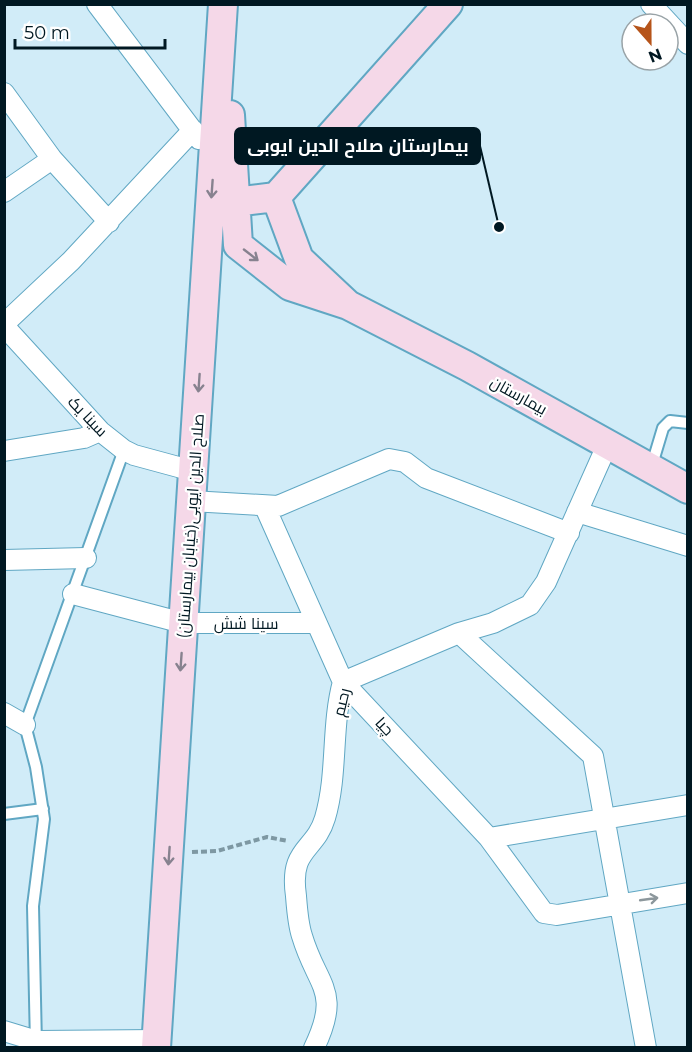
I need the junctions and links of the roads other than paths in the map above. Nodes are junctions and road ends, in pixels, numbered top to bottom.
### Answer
1 (97, 4) edge
2 (224, 4) edge
3 (448, 4) edge
4 (656, 7) edge
5 (685, 35) edge
6 (218, 90) junction
7 (4, 93) edge
8 (193, 130) junction
9 (214, 158) junction
10 (52, 159) junction
11 (4, 192) edge
12 (276, 197) junction
13 (235, 202) junction
14 (109, 222) junction
15 (348, 305) junction
16 (4, 325) edge
17 (687, 423) edge
18 (100, 431) junction
19 (608, 443) junction
20 (124, 450) junction
21 (4, 451) edge
22 (651, 468) junction
23 (193, 471) junction
24 (687, 489) edge
25 (191, 501) junction
26 (265, 507) junction
27 (578, 512) junction
28 (569, 533) junction
29 (687, 546) edge
30 (86, 558) junction
31 (4, 560) edge
32 (73, 594) junction
33 (183, 623) junction
34 (315, 623) junction
35 (459, 633) junction
36 (343, 682) junction
37 (4, 713) edge
38 (25, 725) junction
39 (687, 805) edge
40 (43, 809) junction
41 (4, 814) edge
42 (605, 818) junction
43 (489, 838) junction
44 (687, 893) edge
45 (621, 903) junction
46 (4, 1031) edge
47 (36, 1044) edge
48 (157, 1044) edge
49 (314, 1047) edge
50 (646, 1047) edge

1 - 8 street
2 - 6 street, صلاح الدین ایوبی(خیابان بیمارستان)
3 - 12 street
4 - 5 street
6 - 9 street, صلاح الدین ایوبی(خیابان بیمارستان)
6 - 13 street
7 - 10 street
8 - 9 street
8 - 14 street
9 -> 23 street, صلاح الدین ایوبی(خیابان بیمارستان)
10 - 11 street
10 - 14 street
12 - 13 street
12 - 15 street
13 -> 15 street
14 - 16 street
15 - 19 street, بیمارستان
16 - 18 street, سینا یک
17 - 22 lane
18 - 20 street, سینا یک
18 - 21 street
19 - 22 street, بیمارستان
19 - 27 street, رحیم
20 - 23 street, سینا یک
20 - 30 lane
22 - 24 street, بیمارستان
23 - 25 street, صلاح الدین ایوبی(خیابان بیمارستان)
25 - 26 street
25 - 33 street, صلاح الدین ایوبی(خیابان بیمارستان)
26 - 28 street
26 - 34 street, چیا
27 - 28 street, رحیم
27 - 29 street
28 - 35 street, رحیم
30 - 31 street
30 - 32 lane
32 - 33 street, سینا شش
32 - 38 lane
33 - 34 street, سینا شش
33 -> 48 street, صلاح الدین ایوبی(خیابان بیمارستان)
34 - 36 street, چیا
35 - 36 street, رحیم
35 - 42 street
36 - 43 street, چیا
36 - 49 street, رحیم
37 - 38 street
38 - 40 lane
39 - 42 street
40 - 41 lane
40 - 47 lane
42 - 43 street
42 - 45 street
43 - 45 street, چیا
45 -> 44 street
45 - 50 street
46 - 47 street
47 - 48 street

